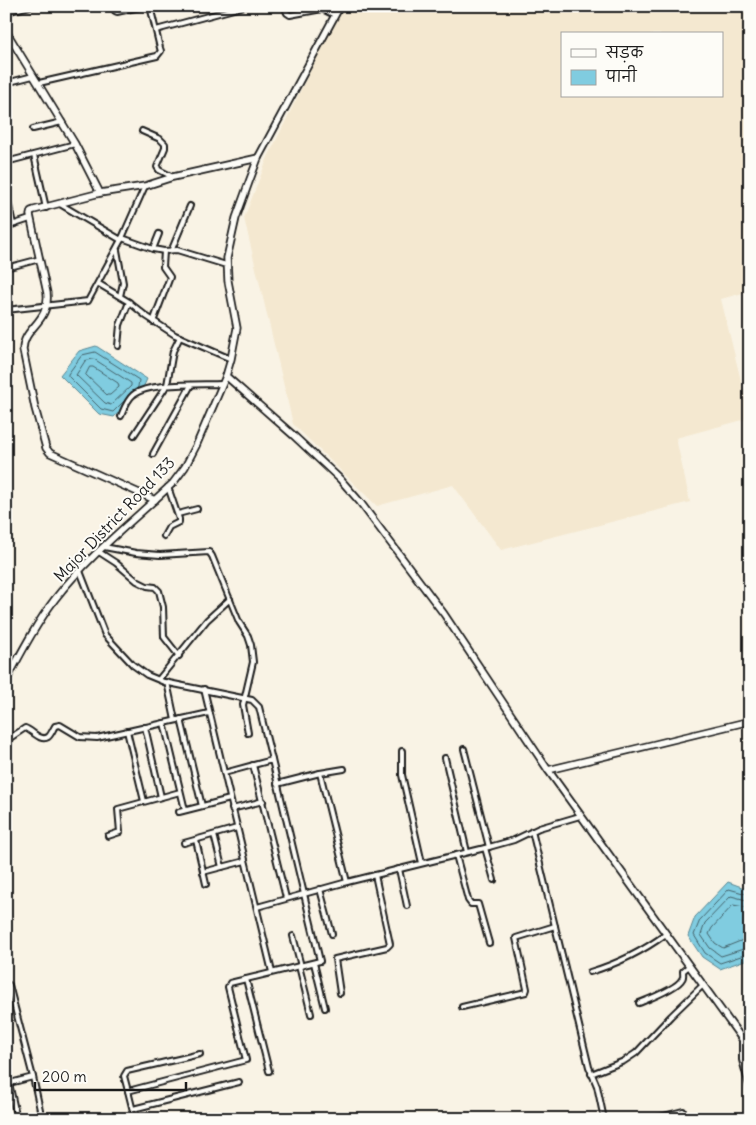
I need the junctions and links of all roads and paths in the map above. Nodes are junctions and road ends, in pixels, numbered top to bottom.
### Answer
1 (30, 6) edge
2 (113, 6) edge
3 (144, 6) edge
4 (150, 6) edge
5 (246, 6) edge
6 (284, 6) edge
7 (340, 6) edge
8 (6, 12) edge
9 (335, 15) junction
10 (156, 30) junction
11 (6, 31) edge
12 (34, 76) junction
13 (6, 82) edge
14 (39, 83) junction
15 (62, 122) junction
16 (33, 129) dead end
17 (142, 131) dead end
18 (75, 144) junction
19 (34, 155) junction
20 (258, 158) junction
21 (6, 162) edge
22 (173, 177) junction
23 (145, 186) junction
24 (6, 192) edge
25 (100, 193) junction
26 (60, 204) junction
27 (190, 206) dead end
28 (46, 208) junction
29 (30, 220) junction
30 (13, 224) junction
31 (6, 226) edge
32 (159, 234) dead end
33 (122, 239) junction
34 (116, 249) junction
35 (153, 249) junction
36 (172, 249) junction
37 (164, 251) junction
38 (40, 259) junction
39 (226, 265) junction
40 (6, 268) edge
41 (99, 284) junction
42 (120, 296) junction
43 (129, 302) junction
44 (47, 304) junction
45 (6, 310) edge
46 (153, 322) junction
47 (180, 337) junction
48 (118, 346) dead end
49 (231, 359) junction
50 (226, 376) junction
51 (222, 384) junction
52 (191, 385) junction
53 (167, 386) junction
54 (121, 416) dead end
55 (134, 435) dead end
56 (153, 454) dead end
57 (168, 488) junction
58 (155, 500) junction
59 (197, 509) dead end
60 (178, 514) junction
61 (164, 536) dead end
62 (104, 547) junction
63 (98, 552) junction
64 (80, 571) junction
65 (230, 599) junction
66 (179, 656) junction
67 (159, 680) junction
68 (6, 681) edge
69 (167, 682) junction
70 (204, 689) junction
71 (244, 698) junction
72 (209, 713) junction
73 (181, 719) junction
74 (175, 720) junction
75 (750, 721) edge
76 (164, 723) junction
77 (145, 728) junction
78 (127, 732) junction
79 (248, 732) dead end
80 (6, 742) edge
81 (464, 749) dead end
82 (402, 751) dead end
83 (445, 758) dead end
84 (272, 760) junction
85 (254, 765) junction
86 (344, 769) dead end
87 (548, 770) junction
88 (224, 773) junction
89 (320, 773) junction
90 (277, 784) junction
91 (180, 792) junction
92 (161, 797) junction
93 (230, 799) junction
94 (144, 801) junction
95 (263, 801) junction
96 (202, 806) junction
97 (232, 808) junction
98 (185, 810) junction
99 (179, 812) dead end
100 (580, 816) junction
101 (237, 828) junction
102 (532, 831) junction
103 (214, 835) junction
104 (108, 836) dead end
105 (196, 840) junction
106 (184, 843) dead end
107 (487, 847) junction
108 (467, 852) junction
109 (456, 855) junction
110 (245, 861) junction
111 (422, 863) junction
112 (222, 867) junction
113 (399, 869) junction
114 (203, 872) junction
115 (375, 875) junction
116 (494, 880) dead end
117 (346, 882) junction
118 (206, 884) dead end
119 (320, 889) junction
120 (304, 893) junction
121 (286, 898) junction
122 (407, 906) dead end
123 (257, 907) junction
124 (555, 926) junction
125 (332, 934) dead end
126 (666, 934) junction
127 (293, 936) dead end
128 (489, 943) dead end
129 (314, 963) junction
130 (300, 966) junction
131 (689, 966) junction
132 (272, 972) junction
133 (590, 972) dead end
134 (246, 979) junction
135 (10, 984) dead end
136 (703, 985) junction
137 (340, 993) dead end
138 (639, 1003) dead end
139 (462, 1007) dead end
140 (325, 1008) dead end
141 (311, 1014) dead end
142 (742, 1038) junction
143 (750, 1047) edge
144 (200, 1054) dead end
145 (269, 1071) dead end
146 (591, 1074) junction
147 (33, 1077) junction
148 (239, 1082) dead end
149 (8, 1084) edge
150 (750, 1089) edge
151 (128, 1091) junction
152 (133, 1109) junction
153 (683, 1111) dead end
154 (17, 1119) edge
155 (42, 1119) edge
156 (135, 1119) edge
157 (604, 1119) edge
158 (652, 1119) edge

1 - 8 street
2 - 3 street
4 - 10 street
5 - 10 street
6 - 9 street
7 - 9 street, Major District Road 133
9 - 20 street, Major District Road 133
10 - 14 street
11 - 12 street
12 - 13 street
12 - 14 street
14 - 15 street
15 - 16 street
15 - 18 street
17 - 22 street
18 - 19 street
18 - 25 street
19 - 21 street
19 - 28 street
20 - 22 street
20 - 39 street, Major District Road 133
22 - 23 street
23 - 25 street
23 - 33 street
24 - 30 street
25 - 26 street
26 - 28 street
26 - 33 street
27 - 36 street
28 - 29 street
29 - 30 street
29 - 38 street
30 - 31 street
32 - 35 street
33 - 34 street
33 - 35 street
34 - 41 street
34 - 42 street
35 - 37 street
36 - 37 street
36 - 39 street
37 - 46 street
38 - 40 street
38 - 44 street
39 - 49 street, Major District Road 133
41 - 42 street
41 - 44 street
42 - 43 street
43 - 46 street
43 - 48 street
44 - 45 street
44 - 58 street
46 - 47 street
47 - 49 street
47 - 53 street
49 - 50 street, Major District Road 133
50 - 51 street, Major District Road 133
50 - 87 street
51 - 52 street
51 - 57 street, Major District Road 133
52 - 53 street
52 - 56 street
53 - 54 street
53 - 55 street
57 - 58 street, Major District Road 133
57 - 60 street
58 - 62 street, Major District Road 133
59 - 60 street
60 - 61 street
62 - 63 street, Major District Road 133
62 - 65 street
63 - 64 street, Major District Road 133
63 - 66 street
64 - 67 street
64 - 68 street, Major District Road 133
65 - 66 street
65 - 71 street
66 - 67 street
67 - 69 street
69 - 70 street
69 - 74 street
70 - 71 street
70 - 72 street
71 - 79 street
71 - 84 street
72 - 73 street
72 - 88 street
73 - 74 street
73 - 96 street
74 - 76 street
75 - 87 street
76 - 77 street
76 - 91 street
77 - 78 street
77 - 92 street
78 - 80 street
78 - 94 street
81 - 107 street
82 - 111 street
83 - 108 street
84 - 85 street
84 - 90 street
85 - 88 street
85 - 95 street
86 - 89 street
87 - 100 street
88 - 93 street
89 - 90 street
89 - 117 street
90 - 120 street
91 - 92 street
91 - 98 street
92 - 94 street
93 - 96 street
93 - 97 street
94 - 104 street
95 - 97 street
95 - 121 street
96 - 98 street
97 - 101 street
98 - 99 street
100 - 102 street
100 - 126 street
101 - 103 street
101 - 110 street
102 - 107 street
102 - 124 street
103 - 105 street
103 - 112 street
105 - 106 street
105 - 114 street
107 - 108 street
107 - 116 street
108 - 109 street
109 - 111 street
109 - 128 street
110 - 112 street
110 - 123 street
111 - 113 street
112 - 114 street
113 - 115 street
113 - 122 street
114 - 118 street
115 - 117 street
115 - 137 street
117 - 119 street
119 - 120 street
119 - 125 street
120 - 121 street
120 - 129 street
121 - 123 street
123 - 132 street
124 - 139 street
124 - 146 street
126 - 131 street
126 - 133 street
127 - 130 street
129 - 130 street
129 - 140 street
130 - 132 street
130 - 141 street
131 - 136 street
131 - 138 street
132 - 134 street
134 - 145 street
134 - 151 street
135 - 147 street
136 - 142 street
136 - 146 street
142 - 143 street
142 - 150 street
144 - 151 street
146 - 157 street
147 - 149 street
147 - 155 street
148 - 152 street
149 - 154 street
151 - 152 street
152 - 156 street
153 - 158 street

